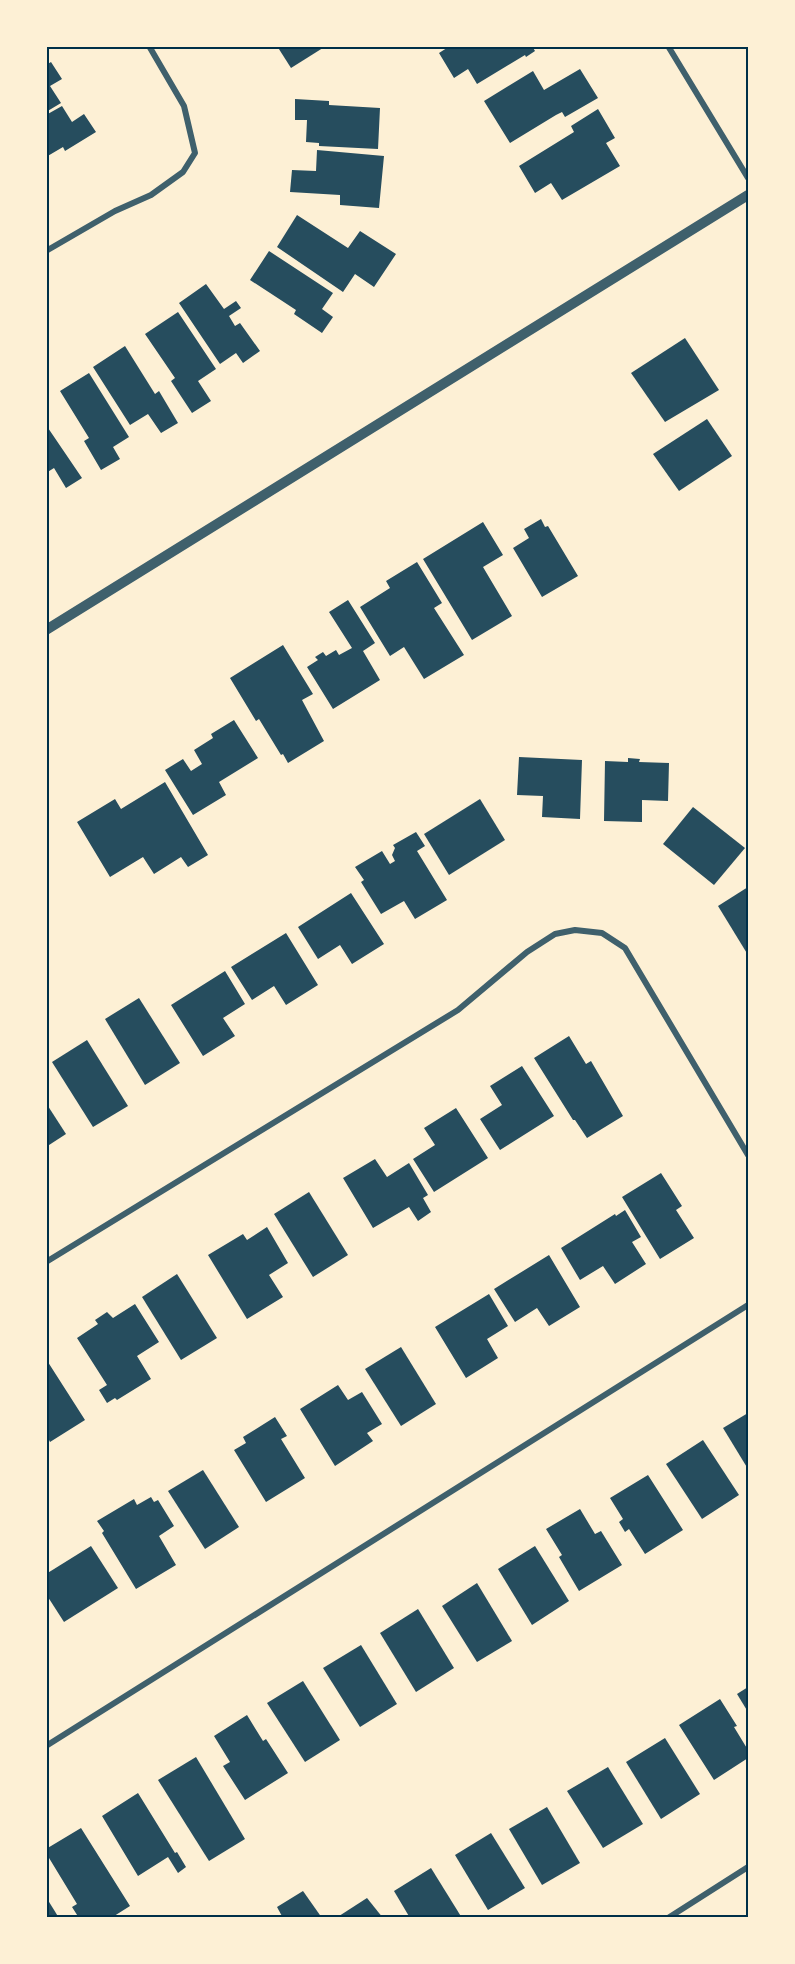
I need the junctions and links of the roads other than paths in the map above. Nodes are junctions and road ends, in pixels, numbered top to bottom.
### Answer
1 (149, 46) edge
2 (668, 46) edge
3 (748, 177) edge
4 (748, 195) edge
5 (46, 251) edge
6 (46, 630) edge
7 (748, 1155) edge
8 (46, 1262) edge
9 (748, 1305) edge
10 (46, 1746) edge
11 (748, 1867) edge
12 (668, 1917) edge

1 - 5 street
2 - 3 street
4 - 6 street
7 - 8 street
9 - 10 street
11 - 12 street

